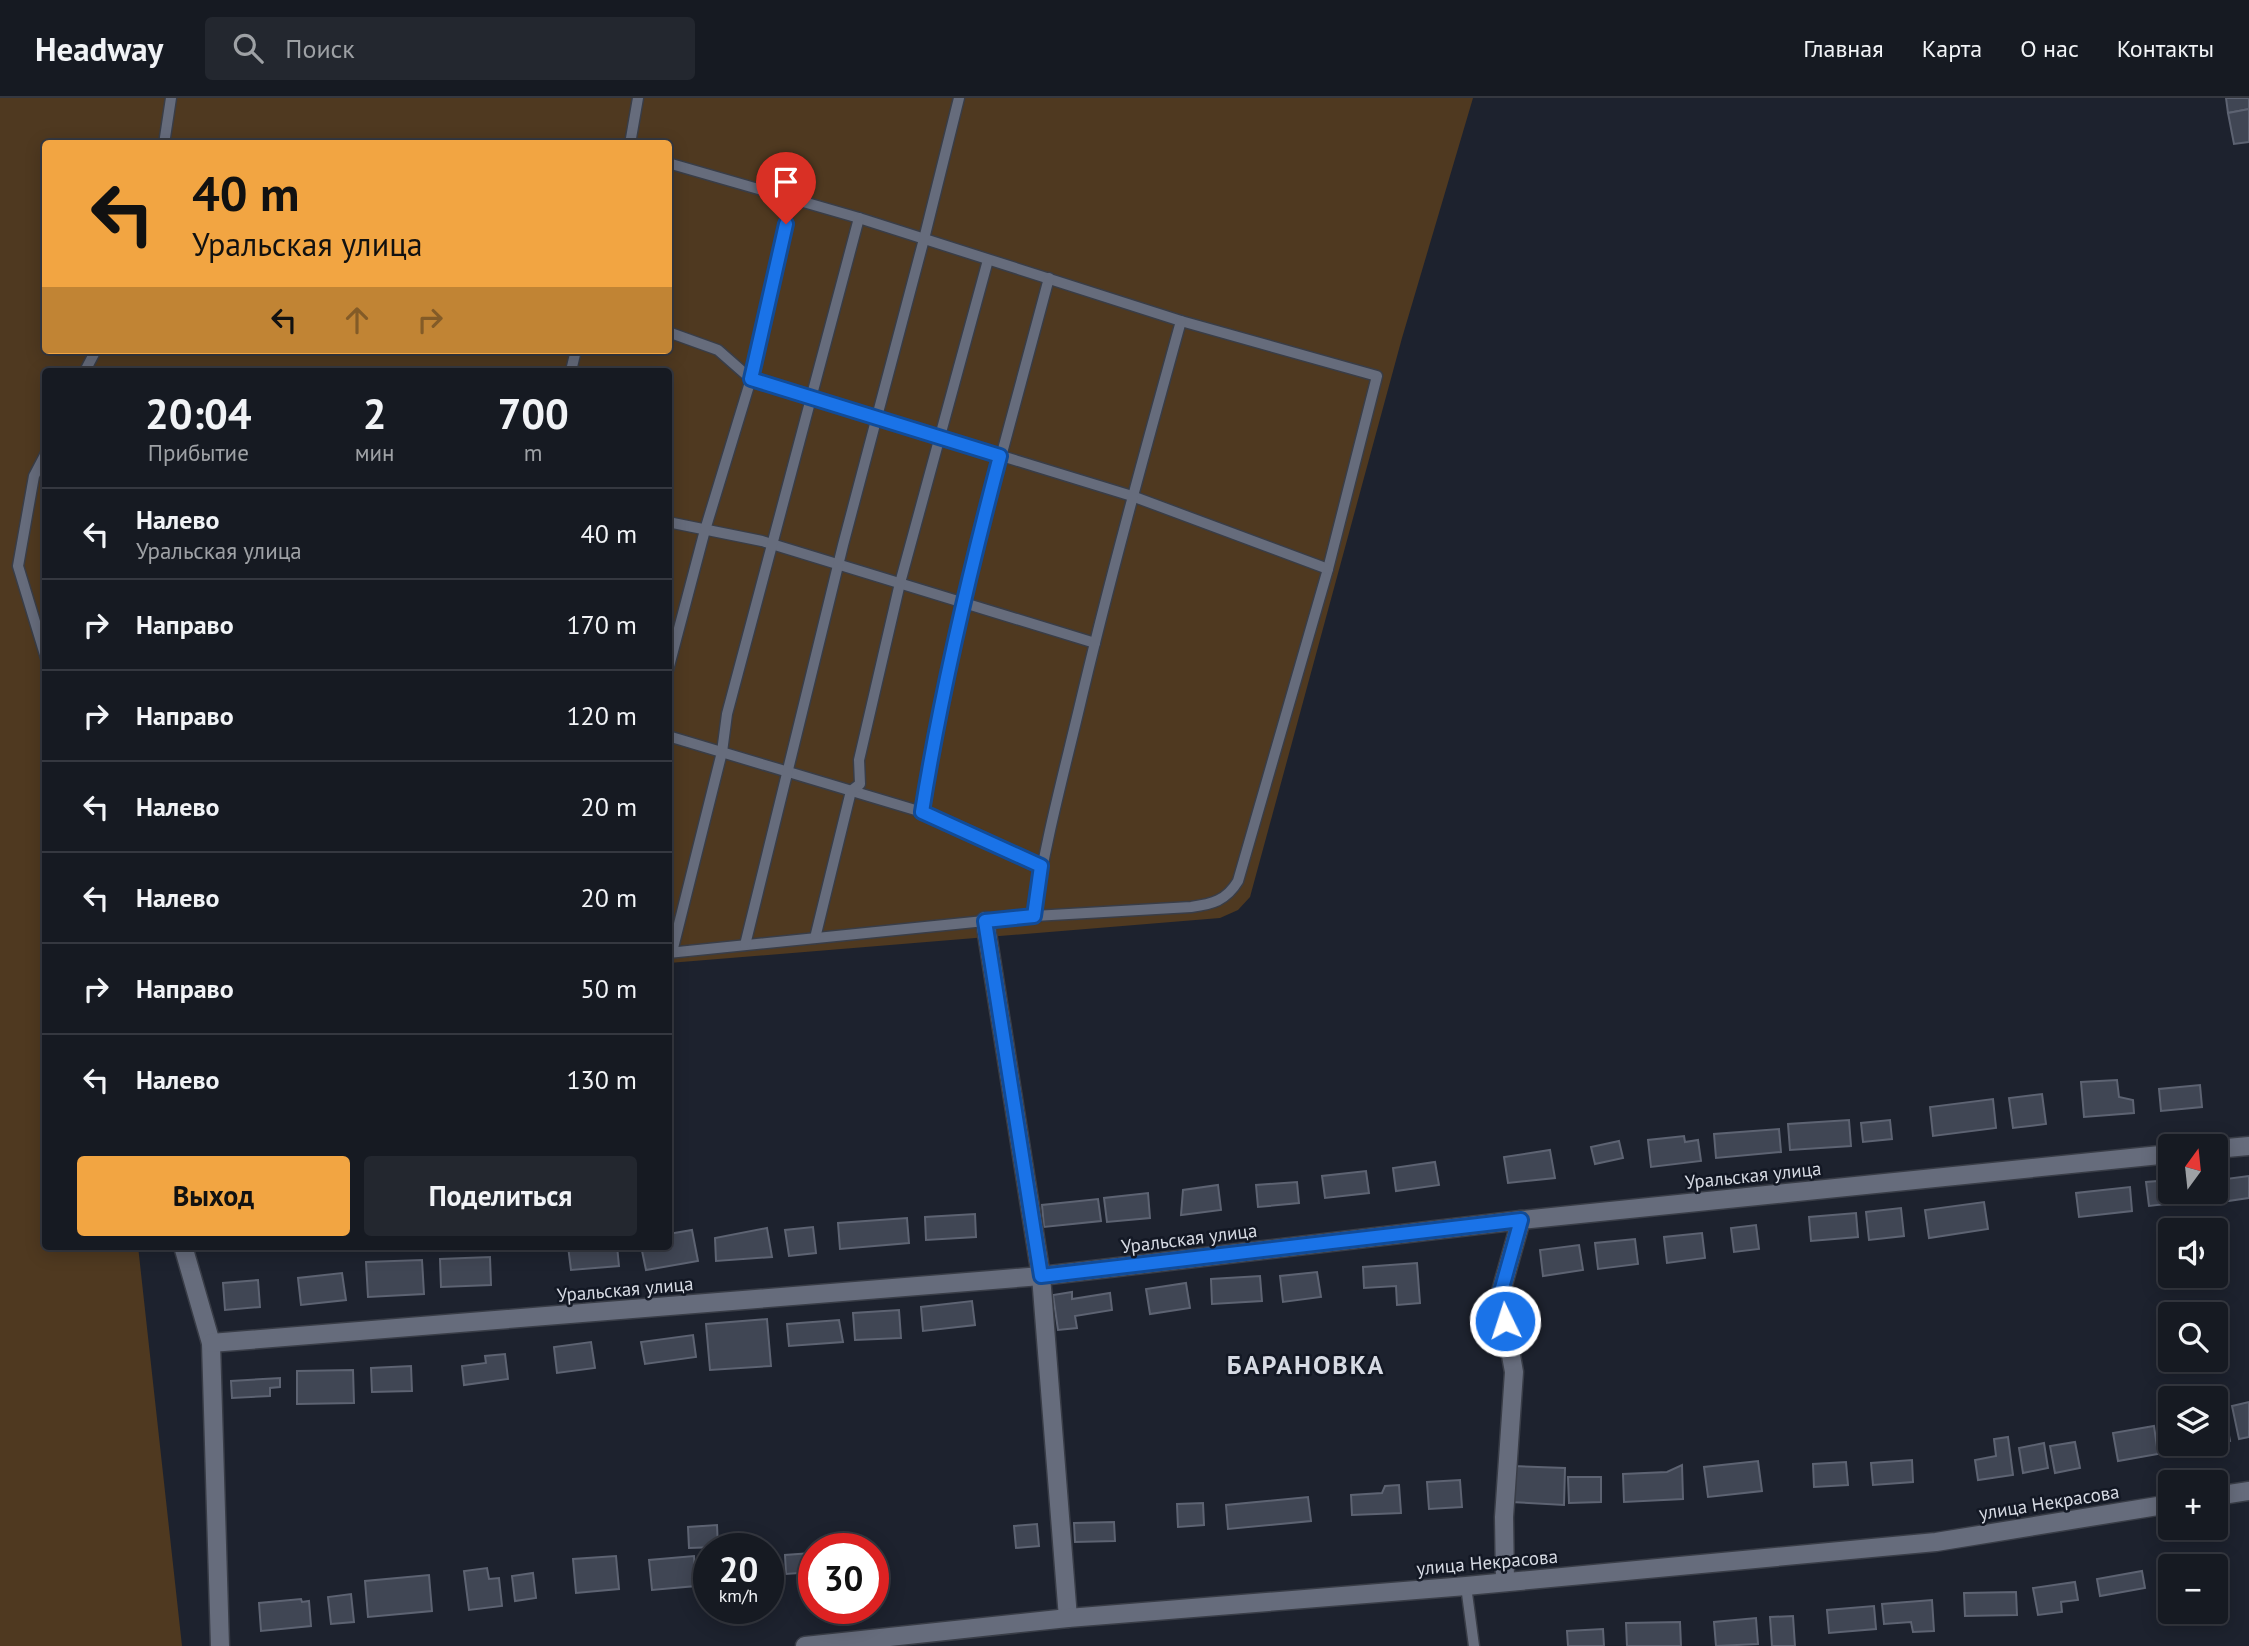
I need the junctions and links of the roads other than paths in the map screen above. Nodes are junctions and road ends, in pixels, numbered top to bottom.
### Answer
1 (171, 98) edge
2 (638, 98) edge
3 (959, 98) edge
4 (165, 140) edge
5 (631, 140) edge
6 (672, 164) edge
7 (791, 198) junction
8 (859, 218) junction
9 (924, 239) junction
10 (988, 260) junction
11 (1049, 278) junction
12 (1181, 321) junction
13 (672, 333) edge
14 (751, 379) junction
15 (810, 397) junction
16 (876, 418) junction
17 (942, 438) junction
18 (1000, 456) junction
19 (42, 461) edge
20 (1132, 496) junction
21 (672, 523) edge
22 (705, 530) junction
23 (772, 544) junction
24 (838, 564) junction
25 (1328, 569) junction
26 (900, 583) junction
27 (962, 601) junction
28 (1095, 643) junction
29 (42, 645) edge
30 (672, 655) edge
31 (672, 737) edge
32 (722, 752) junction
33 (789, 772) junction
34 (851, 791) junction
35 (922, 812) junction
36 (1041, 866) junction
37 (1034, 916) junction
38 (985, 921) junction
39 (815, 938) junction
40 (672, 945) edge
41 (745, 945) junction
42 (672, 953) edge
43 (2249, 1146) edge
44 (2228, 1148) edge
45 (2158, 1155) edge
46 (1521, 1220) junction
47 (184, 1250) edge
48 (1041, 1276) junction
49 (211, 1343) junction
50 (2249, 1491) edge
51 (2228, 1494) edge
52 (2158, 1506) edge
53 (1504, 1582) junction
54 (1466, 1586) junction
55 (1068, 1618) junction
56 (220, 1646) edge
57 (805, 1646) edge
58 (1474, 1646) edge

1 - 4 lane
2 - 5 lane
3 - 9 lane
6 - 7 lane
7 - 8 lane
7 - 14 lane
8 - 9 lane
8 - 15 lane
9 - 10 lane
9 - 16 lane
10 - 11 lane
10 - 17 lane
11 - 12 lane
11 - 18 lane
12 - 20 lane
12 - 25 lane
13 - 14 lane
14 - 15 lane
14 - 22 lane
15 - 16 lane
15 - 23 lane
16 - 17 lane
16 - 24 lane
17 - 18 lane
17 - 26 lane
18 - 20 lane
18 - 27 lane
19 - 29 lane
20 - 25 lane
20 - 28 lane
21 - 22 lane
22 - 23 lane
22 - 30 lane
23 - 24 lane
23 - 32 lane
24 - 26 lane
24 - 33 lane
25 - 37 lane
26 - 27 lane
26 - 34 lane
27 - 28 lane
27 - 35 lane
28 - 36 lane
31 - 32 lane
32 - 33 lane
32 - 40 lane
33 - 34 lane
33 - 41 lane
34 - 35 lane
34 - 39 lane
35 - 36 lane
36 - 37 lane
37 - 38 lane
38 - 39 lane
38 - 48 street
39 - 41 lane
41 - 42 lane
43 - 44 street
45 - 46 street, Уральская улица
46 - 48 street, Уральская улица
46 - 53 street
47 - 49 street
48 - 49 street, Уральская улица
48 - 55 street
49 - 56 street
50 - 51 street
52 - 53 street, улица Некрасова
53 - 54 street, улица Некрасова
54 - 55 street, улица Некрасова
54 - 58 lane
55 - 57 street, улица Некрасова

